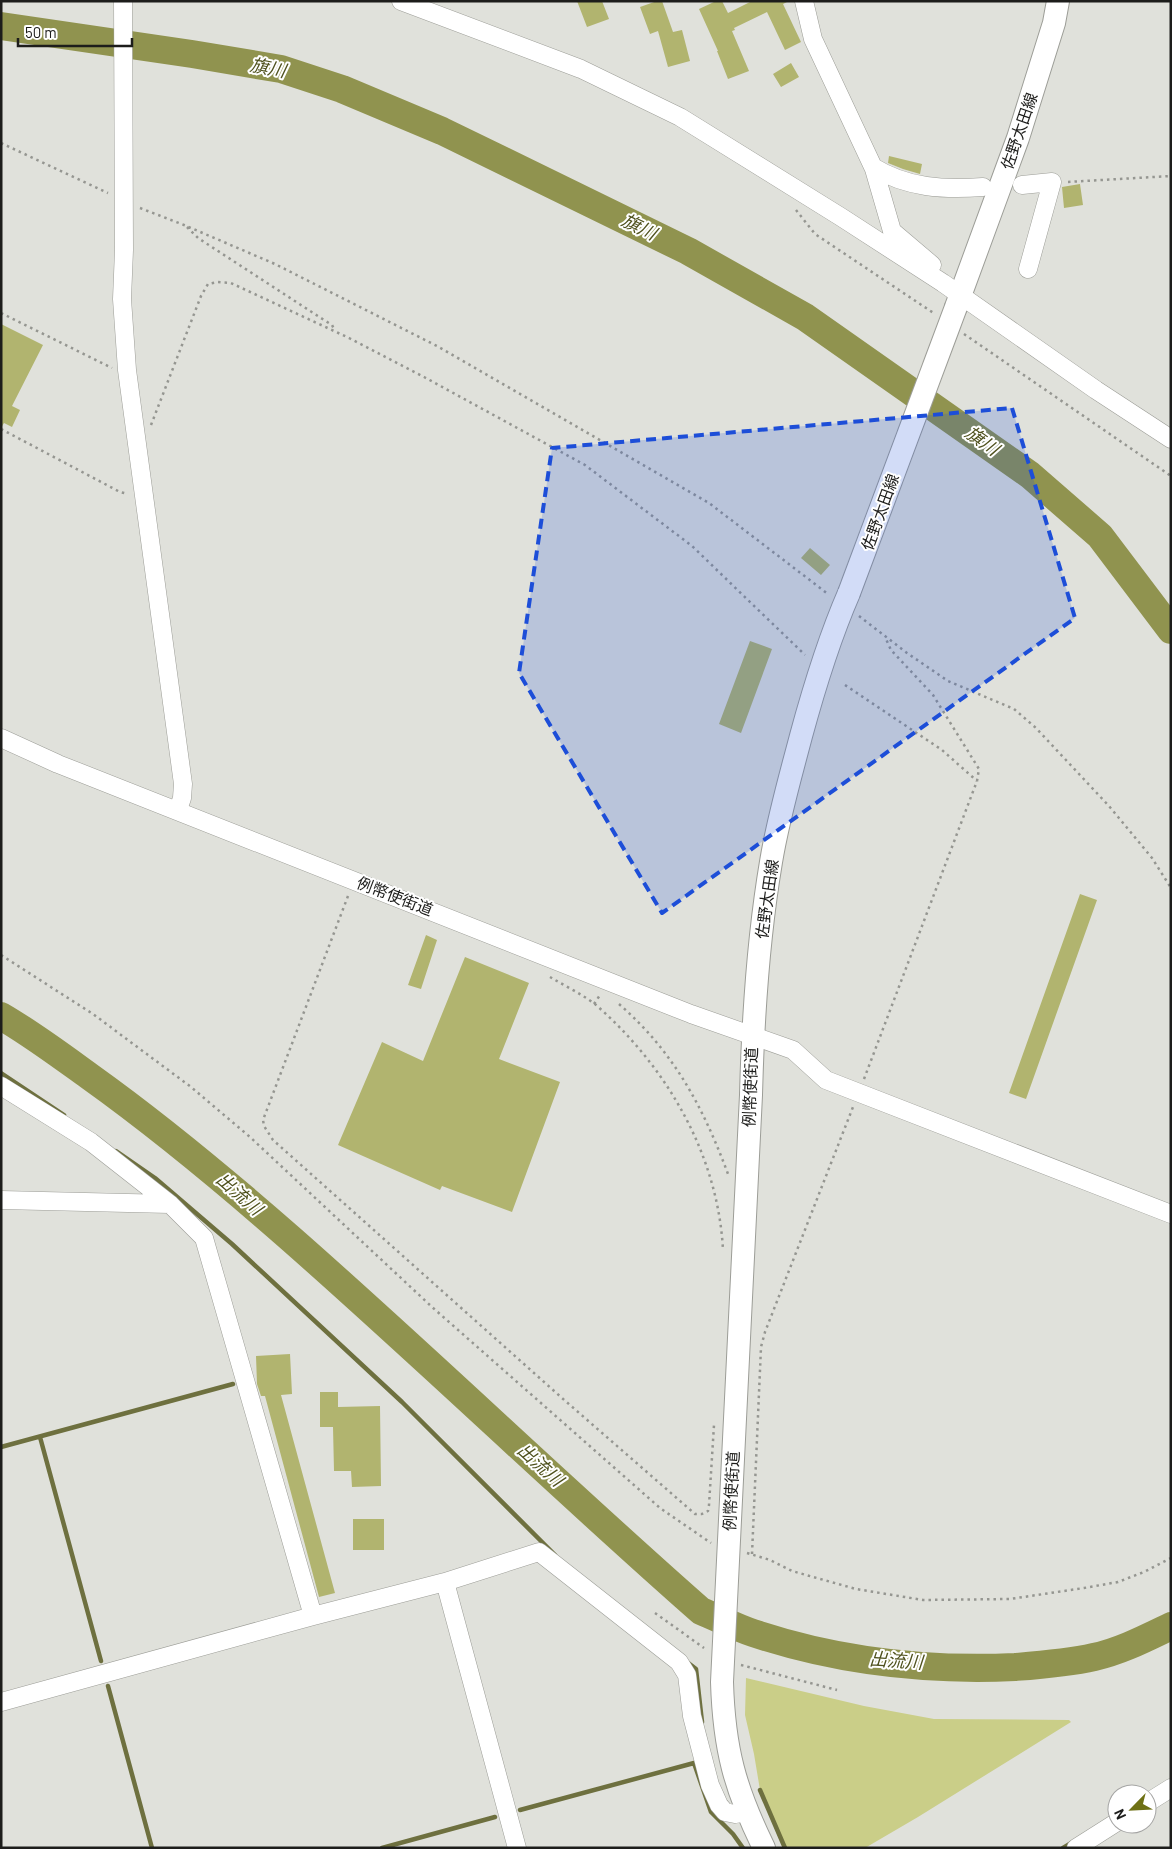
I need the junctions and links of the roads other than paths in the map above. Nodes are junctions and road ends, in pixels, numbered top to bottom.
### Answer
1 (122, 1) edge
2 (401, 1) edge
3 (804, 1) edge
4 (1058, 1) edge
5 (873, 167) junction
6 (1022, 184) dead end
7 (982, 187) dead end
8 (1028, 269) dead end
9 (953, 295) junction
10 (1171, 439) edge
11 (1, 738) edge
12 (178, 810) junction
13 (752, 1034) junction
14 (1, 1086) edge
15 (1, 1200) edge
16 (170, 1204) junction
17 (1171, 1214) edge
18 (445, 1582) junction
19 (313, 1616) junction
20 (1, 1702) edge
21 (1171, 1788) edge
22 (1157, 1797) edge
23 (747, 1812) junction
24 (1107, 1828) edge
25 (517, 1848) edge
26 (764, 1848) edge
27 (1076, 1848) edge

1 - 12 street
2 - 9 street
3 - 5 street
4 - 9 main road, 佐野太田線
5 - 7 street
5 - 9 street
6 - 8 street
9 - 10 street
9 - 13 main road, 佐野太田線, bridge
11 - 12 street, 例幣使街道
12 - 13 street, 例幣使街道
13 - 17 street
13 - 23 main road, 例幣使街道
14 - 16 street
15 - 16 street
16 - 19 street
18 - 19 street
18 - 23 street
18 - 25 street
19 - 20 street
21 - 22 street
23 - 26 main road, 例幣使街道
24 - 27 street

